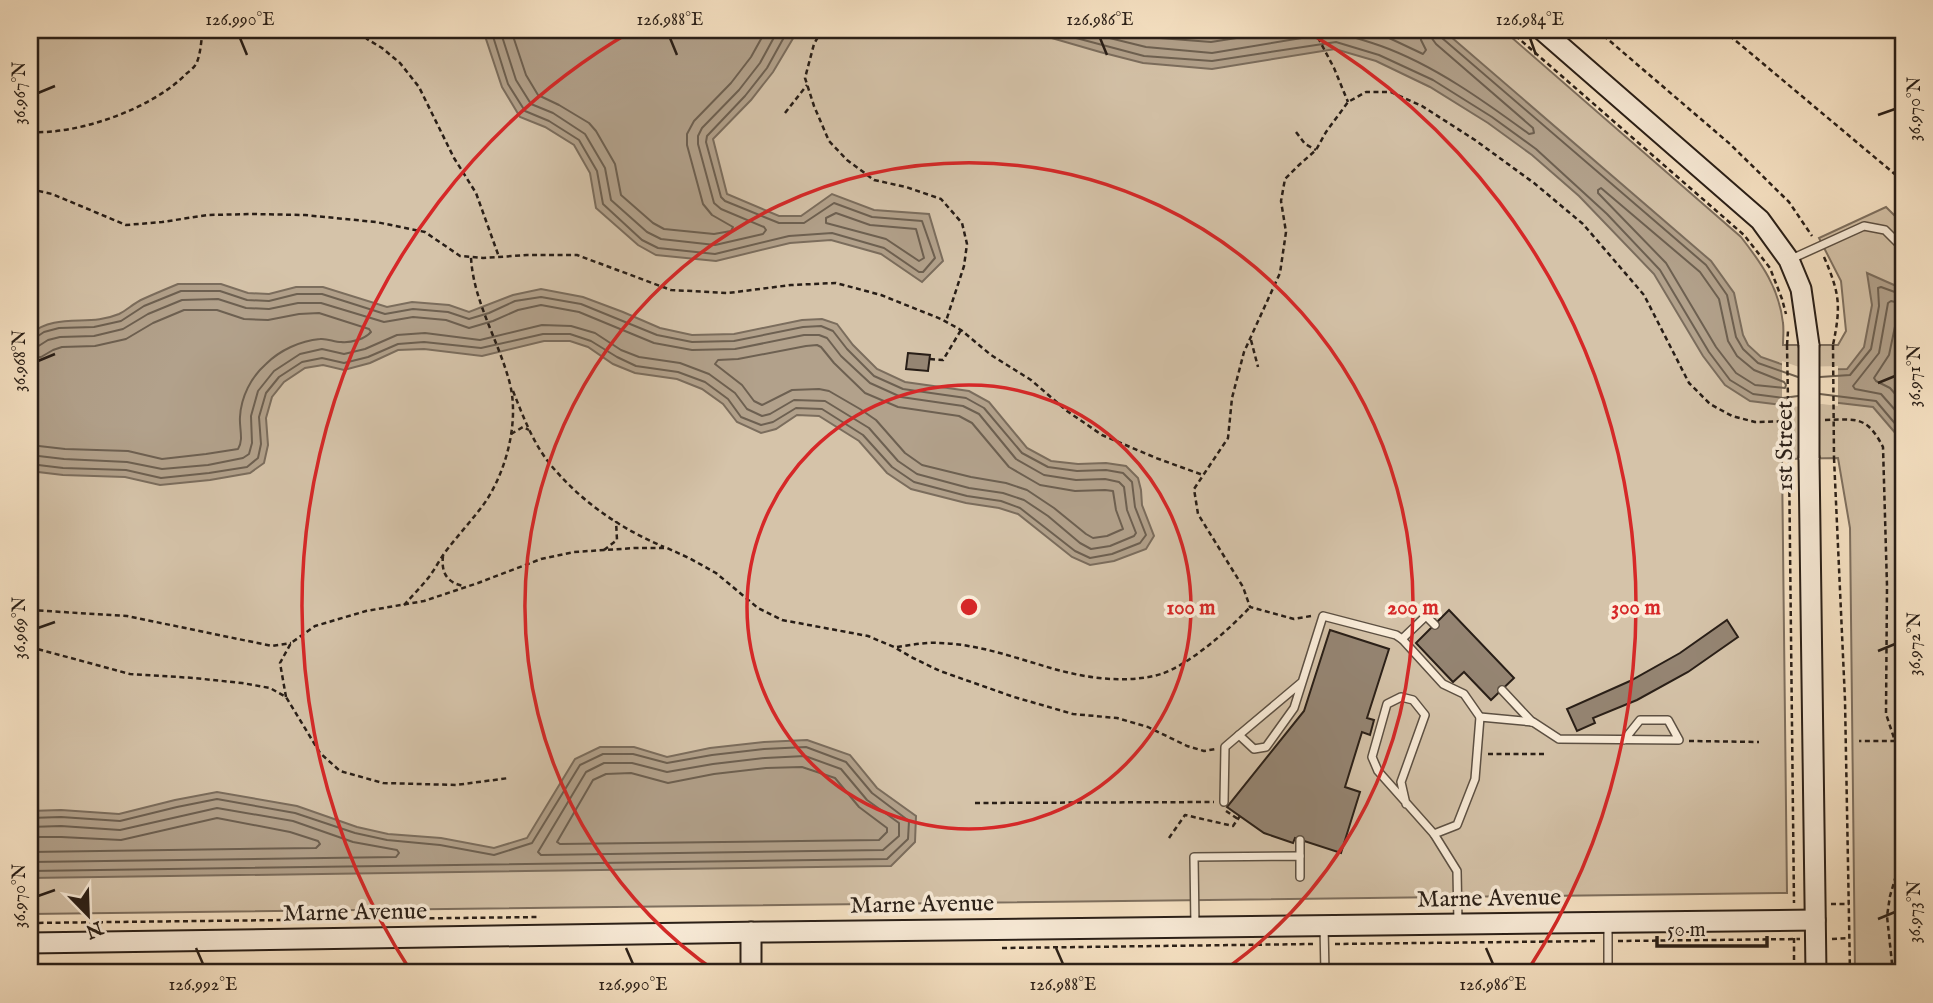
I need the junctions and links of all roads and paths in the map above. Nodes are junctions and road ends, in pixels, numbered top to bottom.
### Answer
1 (203, 30) edge
2 (359, 30) edge
3 (822, 30) edge
4 (1314, 30) edge
5 (1509, 30) edge
6 (1542, 30) edge
7 (1597, 30) edge
8 (1723, 30) edge
9 (807, 86) junction
10 (1348, 102) junction
11 (785, 113) dead end
12 (30, 132) edge
13 (1297, 132) dead end
14 (1316, 150) junction
15 (1903, 181) edge
16 (30, 189) edge
17 (1819, 247) junction
18 (1903, 248) edge
19 (471, 257) junction
20 (499, 257) junction
21 (1789, 260) junction
22 (946, 321) junction
23 (961, 330) junction
24 (1250, 338) junction
25 (930, 359) dead end
26 (1258, 367) dead end
27 (510, 385) junction
28 (1732, 416) dead end
29 (529, 430) junction
30 (510, 434) junction
31 (1883, 447) dead end
32 (1203, 475) junction
33 (616, 521) junction
34 (667, 548) junction
35 (604, 550) junction
36 (443, 556) junction
37 (467, 587) junction
38 (404, 605) junction
39 (1250, 607) junction
40 (30, 610) edge
41 (1323, 616) junction
42 (1434, 625) dead end
43 (1402, 639) junction
44 (291, 643) junction
45 (30, 647) edge
46 (894, 647) junction
47 (1302, 682) junction
48 (1502, 690) dead end
49 (286, 697) junction
50 (1480, 717) junction
51 (1533, 722) junction
52 (1239, 735) junction
53 (1624, 740) junction
54 (1679, 740) junction
55 (1859, 741) dead end
56 (1895, 741) junction
57 (1759, 742) dead end
58 (1225, 747) junction
59 (1903, 749) edge
60 (1477, 754) junction
61 (1544, 754) dead end
62 (509, 778) dead end
63 (1224, 802) joint
64 (975, 803) dead end
65 (1406, 804) junction
66 (1240, 816) dead end
67 (1434, 834) junction
68 (1169, 838) dead end
69 (1300, 840) dead end
70 (1903, 852) edge
71 (1300, 856) junction
72 (1300, 877) dead end
73 (1794, 920) junction
74 (1815, 920) junction
75 (1608, 922) junction
76 (1458, 924) junction
77 (1324, 925) junction
78 (1195, 927) junction
79 (751, 932) junction
80 (30, 943) edge
81 (751, 973) edge
82 (1325, 973) edge
83 (1608, 973) edge
84 (1794, 973) edge
85 (1816, 973) edge
86 (1850, 973) edge
87 (1893, 973) edge

1 - 12 path
2 - 20 path
3 - 9 path
4 - 10 path
5 - 73 path, bridge
6 - 21 street, 1st Street
7 - 17 path
8 - 15 path
9 - 11 path
9 - 22 path
10 - 14 path
10 - 28 path
13 - 14 path
14 - 24 path
16 - 19 path
17 - 18 lane
17 - 21 lane
17 - 86 path, bridge
19 - 20 path
19 - 27 path
20 - 22 path
21 - 74 street, 1st Street, bridge
22 - 23 path
23 - 25 path
23 - 32 path
24 - 26 path
24 - 32 path
27 - 29 path
27 - 30 path
29 - 30 path
29 - 33 path
30 - 36 path
31 - 56 path
32 - 39 path
33 - 34 path
33 - 35 path
34 - 35 path
34 - 46 path
35 - 37 path
36 - 37 path
36 - 38 path
37 - 38 path
38 - 44 path
39 - 41 path
39 - 46 path
40 - 44 path
41 - 43 lane
41 - 47 lane
42 - 43 lane
43 - 50 lane
44 - 49 path
45 - 49 path
46 - 58 path
47 - 52 lane
47 - 52 lane
48 - 51 lane
49 - 62 path
50 - 51 lane
50 - 60 lane
51 - 53 lane
52 - 58 lane
53 - 54 lane
53 - 54 lane
54 - 57 path
55 - 56 path
56 - 59 path
58 - 63 lane
60 - 61 path
60 - 67 lane
63 - 64 path
65 - 65 lane
65 - 67 lane
66 - 68 path
67 - 76 lane
69 - 71 lane
70 - 87 path
71 - 72 lane
71 - 78 lane
73 - 74 street, Marne Avenue
73 - 75 street, Marne Avenue
73 - 84 path
74 - 85 street, 1st Street
75 - 76 street, Marne Avenue
75 - 83 lane
76 - 77 street, Marne Avenue
77 - 78 street, Marne Avenue
77 - 82 lane
78 - 79 street, Marne Avenue
79 - 80 street, Marne Avenue
79 - 81 street

